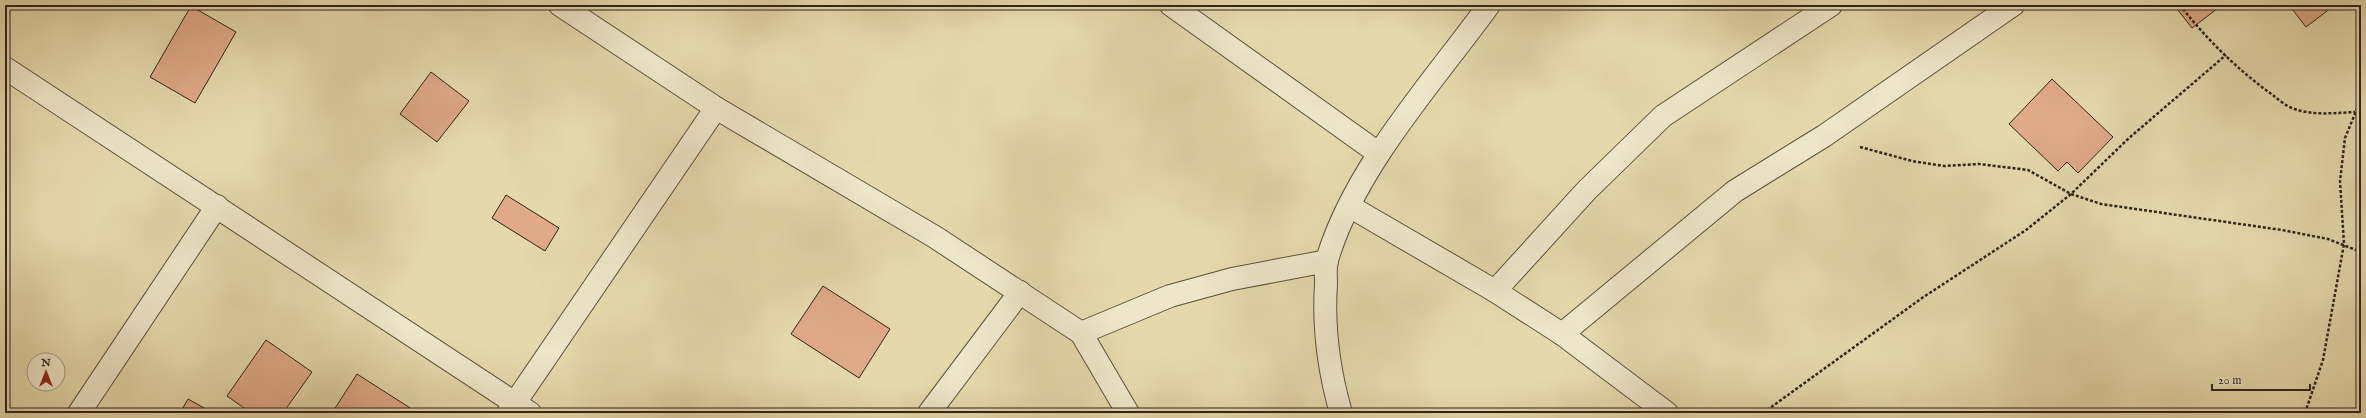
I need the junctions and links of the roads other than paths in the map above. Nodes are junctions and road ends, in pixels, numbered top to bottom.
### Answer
1 (560, 5) edge
2 (1171, 5) edge
3 (1489, 5) edge
4 (1831, 5) edge
5 (2013, 5) edge
6 (5, 68) edge
7 (716, 108) junction
8 (1378, 153) junction
9 (217, 206) junction
10 (1349, 206) junction
11 (1327, 261) junction
12 (1495, 291) junction
13 (1020, 292) junction
14 (1081, 333) junction
15 (1562, 334) junction
16 (518, 410) edge
17 (79, 413) edge
18 (929, 413) edge
19 (1128, 413) edge
20 (1341, 413) edge
21 (1667, 413) edge

1 - 7 street
2 - 8 street
3 - 8 street
4 - 12 street
5 - 15 street
6 - 9 street
7 - 13 street
7 - 16 street
8 - 10 street
9 - 16 street
9 - 17 street
10 - 11 street
10 - 12 street
11 - 14 street
11 - 20 street
12 - 15 street
13 - 14 street
13 - 18 street
14 - 19 street
15 - 21 street

